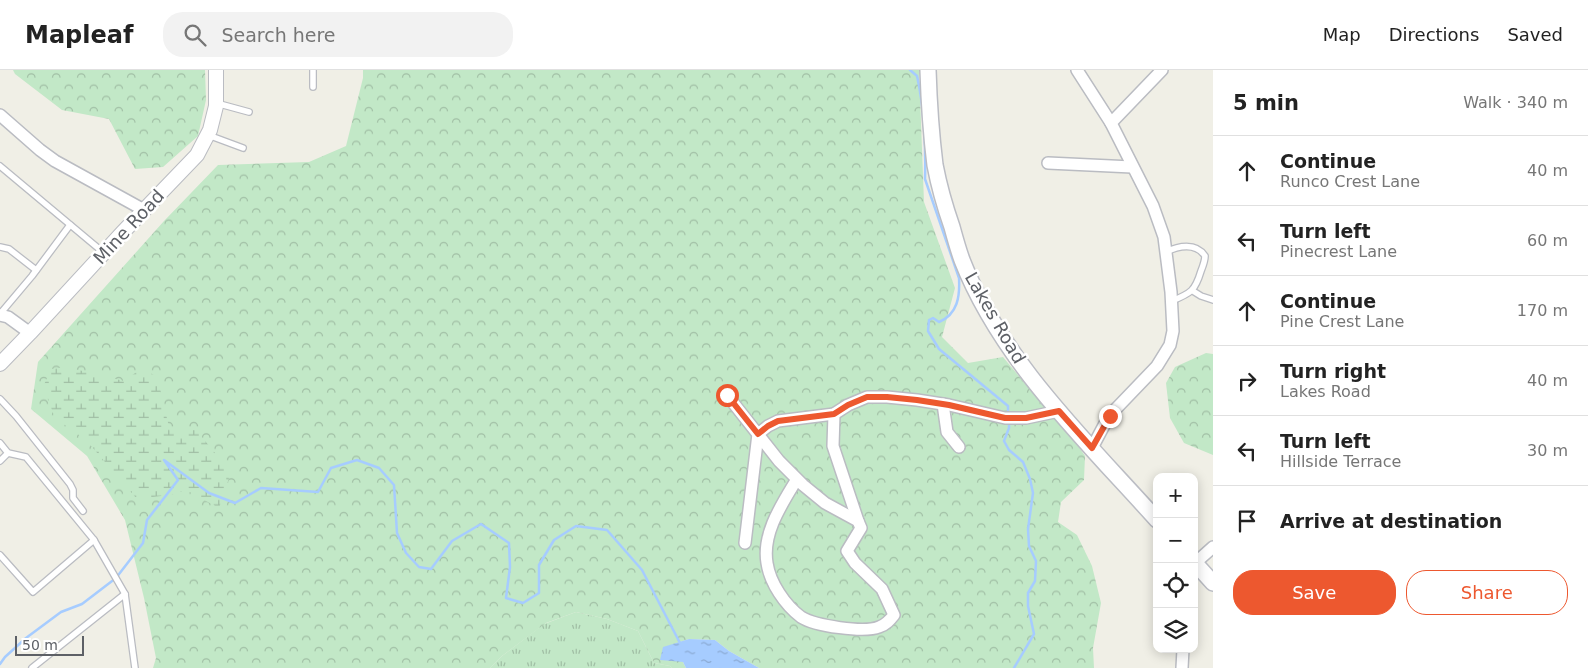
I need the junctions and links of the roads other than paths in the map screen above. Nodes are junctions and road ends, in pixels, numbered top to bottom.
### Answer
1 (216, 70) edge
2 (313, 70) edge
3 (928, 70) edge
4 (1077, 70) edge
5 (1162, 70) edge
6 (313, 87) dead end
7 (216, 103) junction
8 (249, 112) dead end
9 (0, 115) edge
10 (1111, 123) junction
11 (208, 135) junction
12 (243, 148) dead end
13 (1048, 163) dead end
14 (0, 166) edge
15 (1132, 167) junction
16 (144, 210) junction
17 (70, 224) junction
18 (0, 247) edge
19 (104, 252) junction
20 (1166, 252) junction
21 (36, 270) junction
22 (1193, 291) junction
23 (1213, 300) edge
24 (1172, 301) junction
25 (0, 315) edge
26 (30, 333) junction
27 (0, 364) edge
28 (727, 395) dead end
29 (0, 399) edge
30 (942, 404) junction
31 (1059, 411) junction
32 (834, 414) junction
33 (758, 434) junction
34 (0, 443) edge
35 (959, 447) dead end
36 (1092, 448) junction
37 (8, 453) junction
38 (0, 460) edge
39 (797, 479) junction
40 (83, 511) dead end
41 (1155, 518) edge
42 (858, 521) junction
43 (94, 540) junction
44 (745, 543) dead end
45 (1213, 547) edge
46 (0, 555) edge
47 (1198, 560) edge
48 (1198, 567) edge
49 (1213, 583) edge
50 (125, 594) junction
51 (1183, 653) edge
52 (32, 668) edge
53 (135, 668) edge
54 (1182, 668) edge

1 - 7 street, Mine Road
2 - 6 lane
3 - 31 main road, Lakes Road
4 - 10 street
5 - 10 street
7 - 8 lane
7 - 11 street, Mine Road
9 - 16 street
10 - 15 street
11 - 12 lane
11 - 16 street, Mine Road
13 - 15 street
14 - 17 lane
15 - 20 street
16 - 19 street, Mine Road
17 - 19 lane
17 - 21 lane
18 - 21 lane
19 - 26 street, Mine Road
20 - 22 lane
20 - 24 street
21 - 25 lane
22 - 23 lane
22 - 24 lane
24 - 36 street
25 - 26 street
26 - 27 street, Mine Road
28 - 33 street
29 - 40 lane
30 - 31 street
30 - 32 street
30 - 35 street
31 - 36 main road, Lakes Road
32 - 33 street
32 - 42 street
33 - 39 street
33 - 44 street
34 - 37 lane
36 - 41 main road, Lakes Road
37 - 38 lane
37 - 43 lane
39 - 42 street
39 - 42 street
43 - 46 lane
43 - 50 lane
45 - 47 street
48 - 49 main road
50 - 52 lane
50 - 53 lane
51 - 54 street

